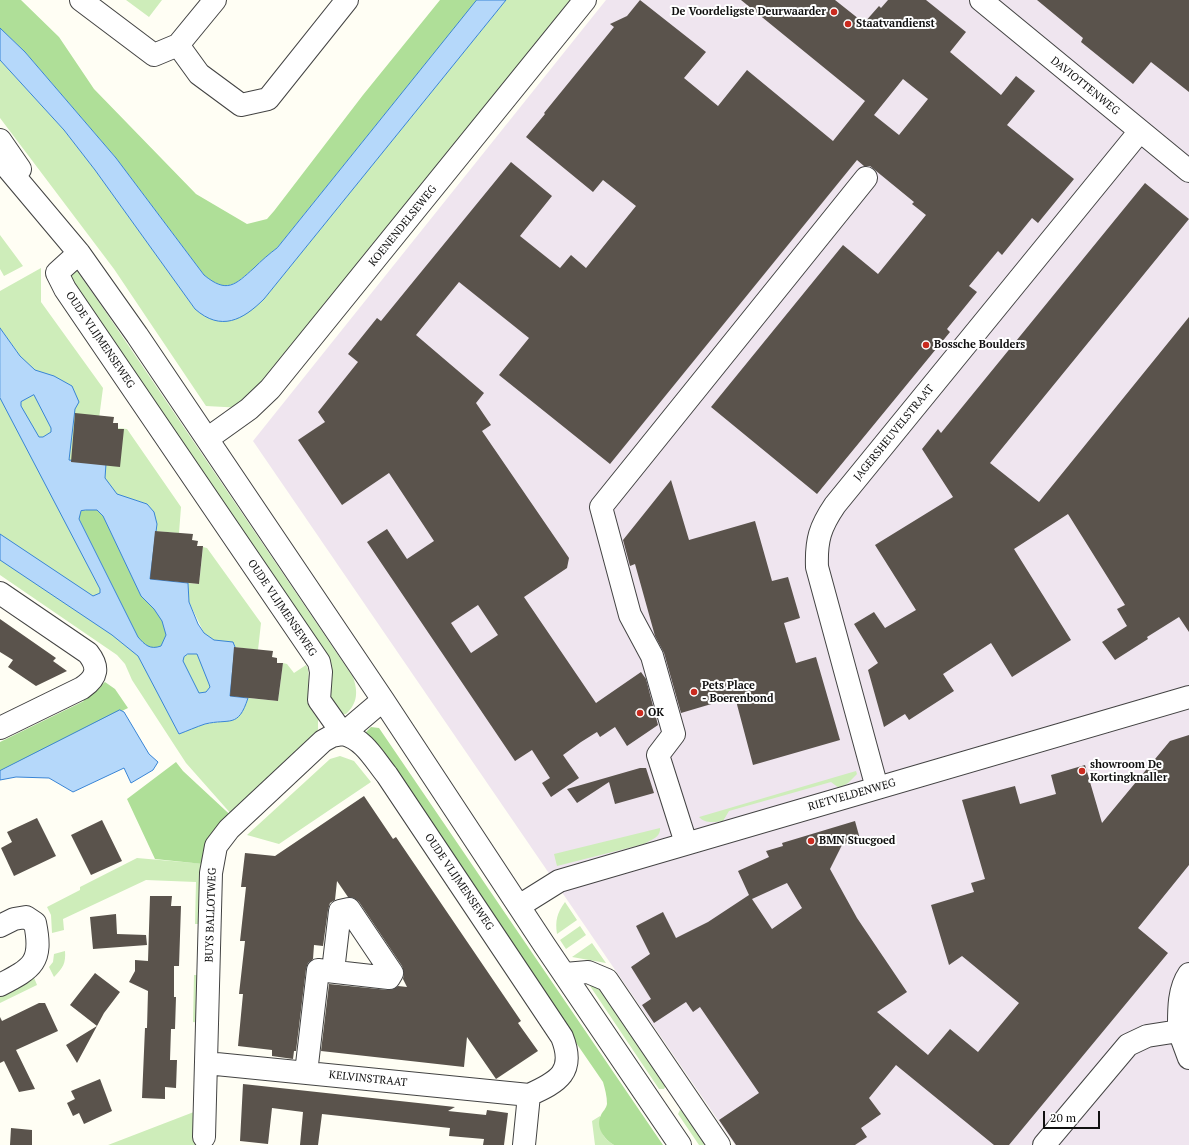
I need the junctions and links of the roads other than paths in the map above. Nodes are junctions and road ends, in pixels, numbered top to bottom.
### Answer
1 (81, 0) edge
2 (215, 0) edge
3 (347, 0) edge
4 (585, 0) edge
5 (981, 0) edge
6 (178, 45) junction
7 (1140, 131) junction
8 (0, 140) edge
9 (0, 159) edge
10 (1189, 171) edge
11 (866, 178) dead end
12 (75, 248) junction
13 (207, 439) junction
14 (0, 593) edge
15 (1189, 696) edge
16 (383, 700) junction
17 (0, 728) edge
18 (343, 734) junction
19 (877, 788) junction
20 (686, 843) junction
21 (519, 906) junction
22 (0, 926) edge
23 (333, 971) dead end
24 (564, 974) junction
25 (1189, 974) edge
26 (0, 985) edge
27 (1179, 1031) junction
28 (1189, 1058) edge
29 (206, 1063) junction
30 (306, 1073) junction
31 (682, 1092) junction
32 (529, 1096) junction
33 (656, 1109) junction
34 (204, 1137) dead end
35 (524, 1145) edge
36 (680, 1145) edge
37 (719, 1145) edge
38 (1044, 1145) edge

1 - 6 street
2 - 6 street
3 - 6 street
4 - 13 street, KOENENDELSEWEG
5 - 7 street, DAVIOTTENWEG
7 - 10 street, DAVIOTTENWEG
7 - 19 street, JAGERSHEUVELSTRAAT
8 - 12 street
9 - 12 street
11 - 20 street
12 - 13 street
12 - 18 street, OUDE VLIJMENSEWEG
13 - 16 street
14 - 17 street
15 - 19 street, RIETVELDENWEG
16 - 18 street, BUYS BALLOTWEG
16 - 21 street
18 - 29 street, BUYS BALLOTWEG
18 - 32 street, OUDE VLIJMENSEWEG
19 - 20 street, RIETVELDENWEG
20 - 21 street, RIETVELDENWEG
21 - 24 street
22 - 26 street
23 - 30 street
24 - 31 street
24 - 33 street
25 - 27 street
27 - 28 street
27 - 38 street
29 - 30 street, KELVINSTRAAT
29 - 34 street, BUYS BALLOTWEG
30 - 32 street, KELVINSTRAAT
31 - 33 street
31 - 37 street
32 - 35 street
33 - 36 street

